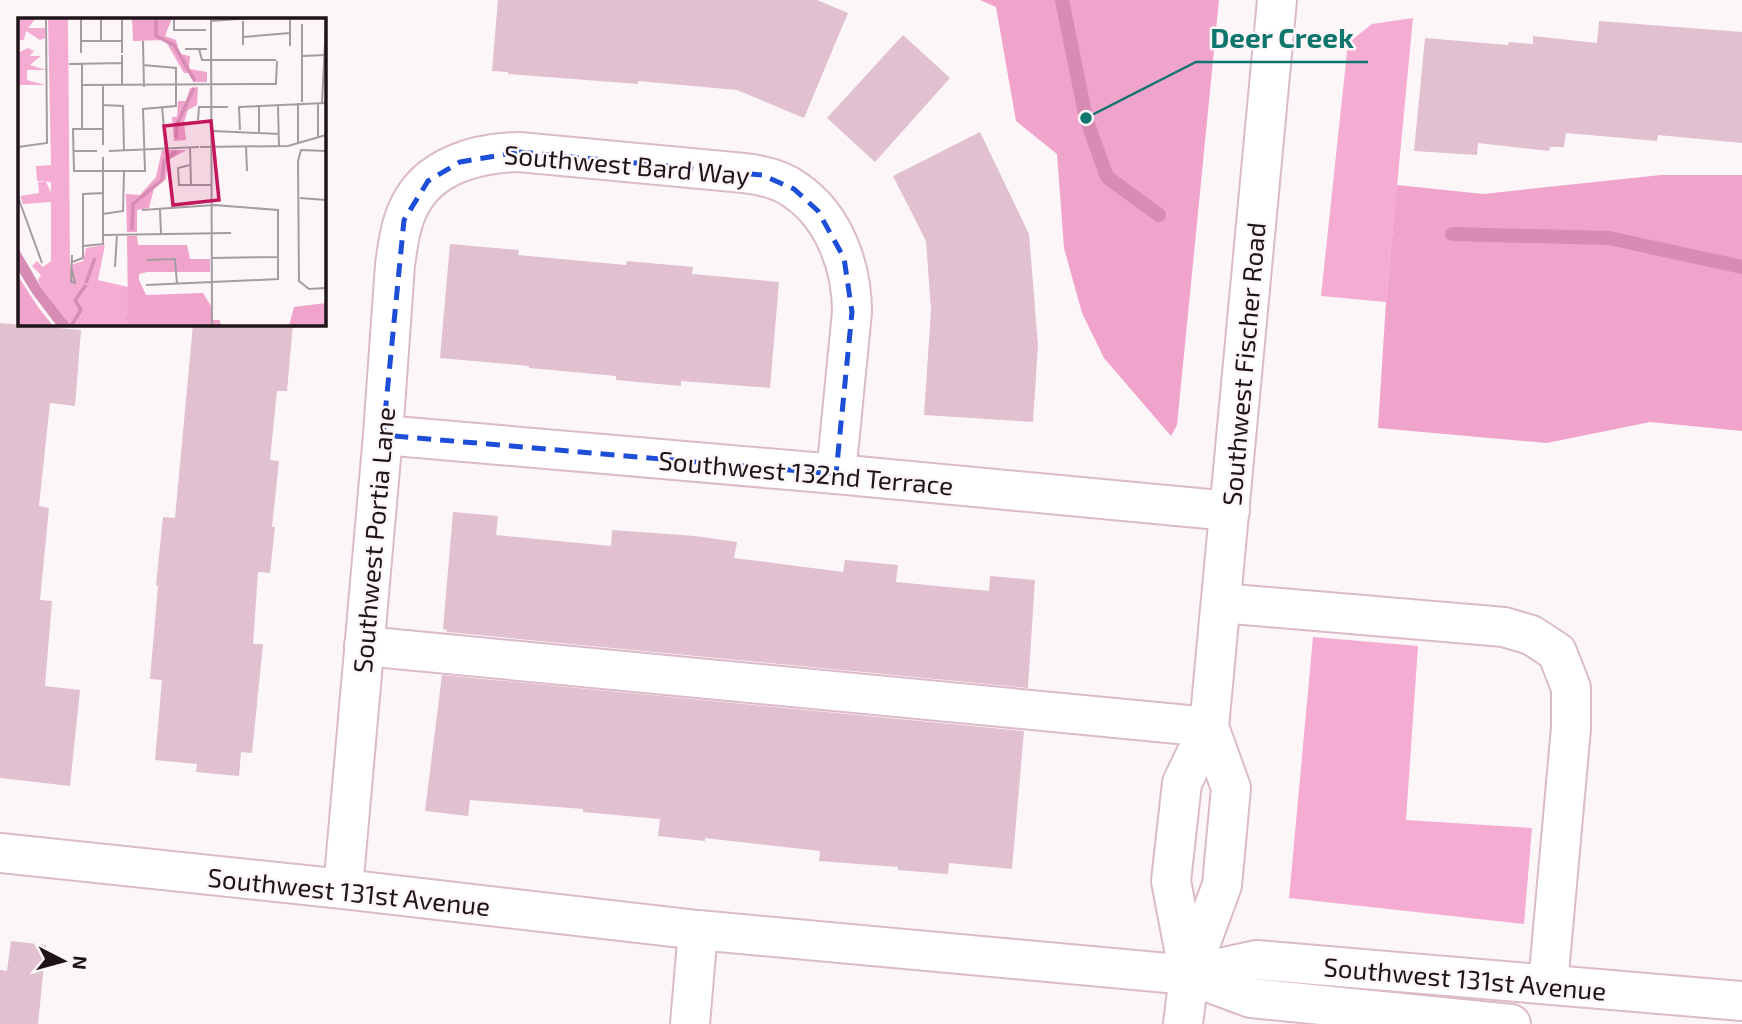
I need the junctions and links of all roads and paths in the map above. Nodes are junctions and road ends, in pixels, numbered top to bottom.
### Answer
1 (1277, 0) edge
2 (416, 194) joint
3 (383, 435) junction
4 (836, 474) junction
5 (1230, 512) junction
6 (1221, 603) junction
7 (363, 646) junction
8 (1209, 727) junction
9 (0, 853) edge
10 (342, 889) junction
11 (698, 930) junction
12 (1189, 975) junction
13 (1548, 984) junction
14 (1742, 1001) edge
15 (690, 1024) edge
16 (1184, 1024) edge
17 (1511, 1024) edge

1 - 5 street, Southwest Fischer Road
2 - 3 street, Southwest Portia Lane
2 - 4 street, Southwest Bard Way
3 - 4 street, Southwest 132nd Terrace
3 - 7 street, Southwest Portia Lane
4 - 5 street, Southwest 132nd Terrace
5 - 6 street, Southwest Fischer Road
6 - 8 street, Southwest Fischer Road
6 - 13 street
7 - 8 street
7 - 10 street, Southwest Portia Lane
8 - 12 street, Southwest Fischer Road
8 - 12 street, Southwest Fischer Road
9 - 10 street, Southwest 131st Avenue
10 - 11 street, Southwest 131st Avenue
11 - 12 street, Southwest 131st Avenue
11 - 15 street
12 - 13 street, Southwest 131st Avenue
12 - 16 street, Southwest Fischer Road
12 - 17 street, Southwest 131st Avenue
13 - 14 street, Southwest 131st Avenue

